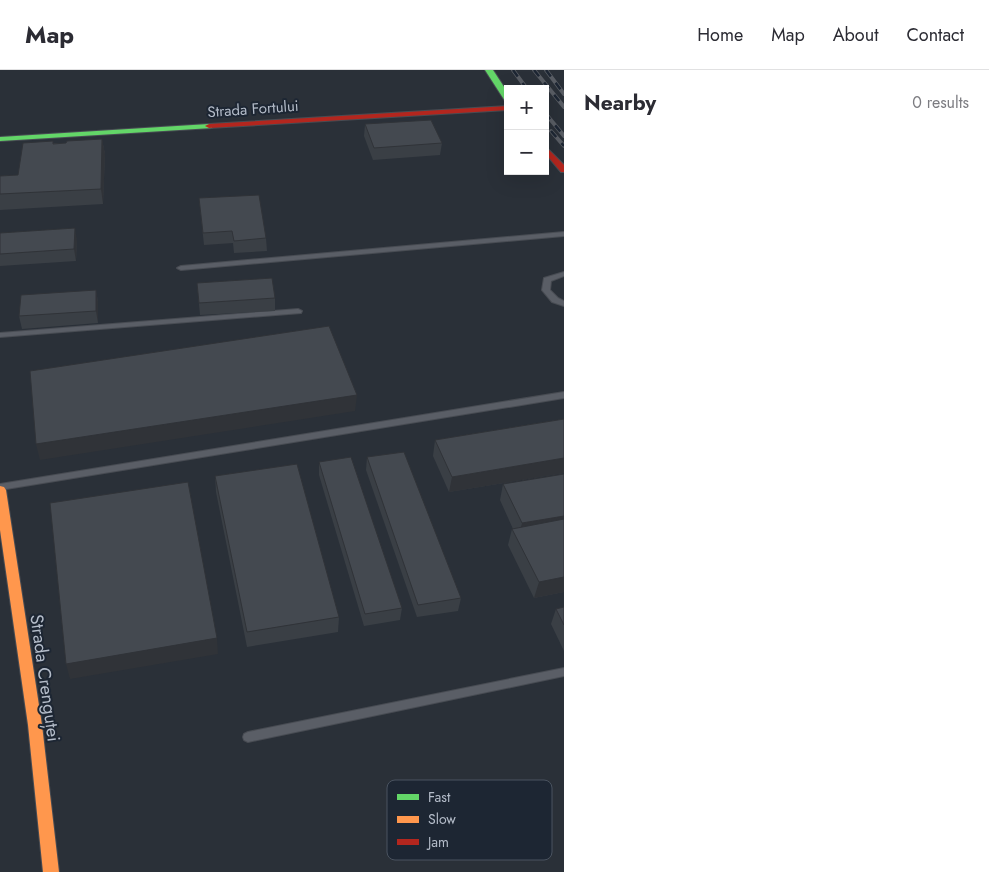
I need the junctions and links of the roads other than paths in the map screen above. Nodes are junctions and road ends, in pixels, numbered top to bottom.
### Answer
1 (489, 70) edge
2 (504, 94) edge
3 (504, 108) edge
4 (0, 139) edge
5 (549, 153) edge
6 (564, 170) edge
7 (564, 234) edge
8 (181, 268) dead end
9 (564, 274) edge
10 (564, 304) edge
11 (298, 311) dead end
12 (0, 335) edge
13 (564, 395) edge
14 (0, 489) edge
15 (3, 529) edge
16 (564, 672) edge
17 (248, 737) dead end
18 (51, 872) edge

1 - 2 street
3 - 4 street, Strada Fortului
5 - 6 street
7 - 8 lane
9 - 10 lane
11 - 12 lane
13 - 14 lane
14 - 15 street, Strada Crenguței
15 - 18 street, Strada Crenguței
16 - 17 lane

